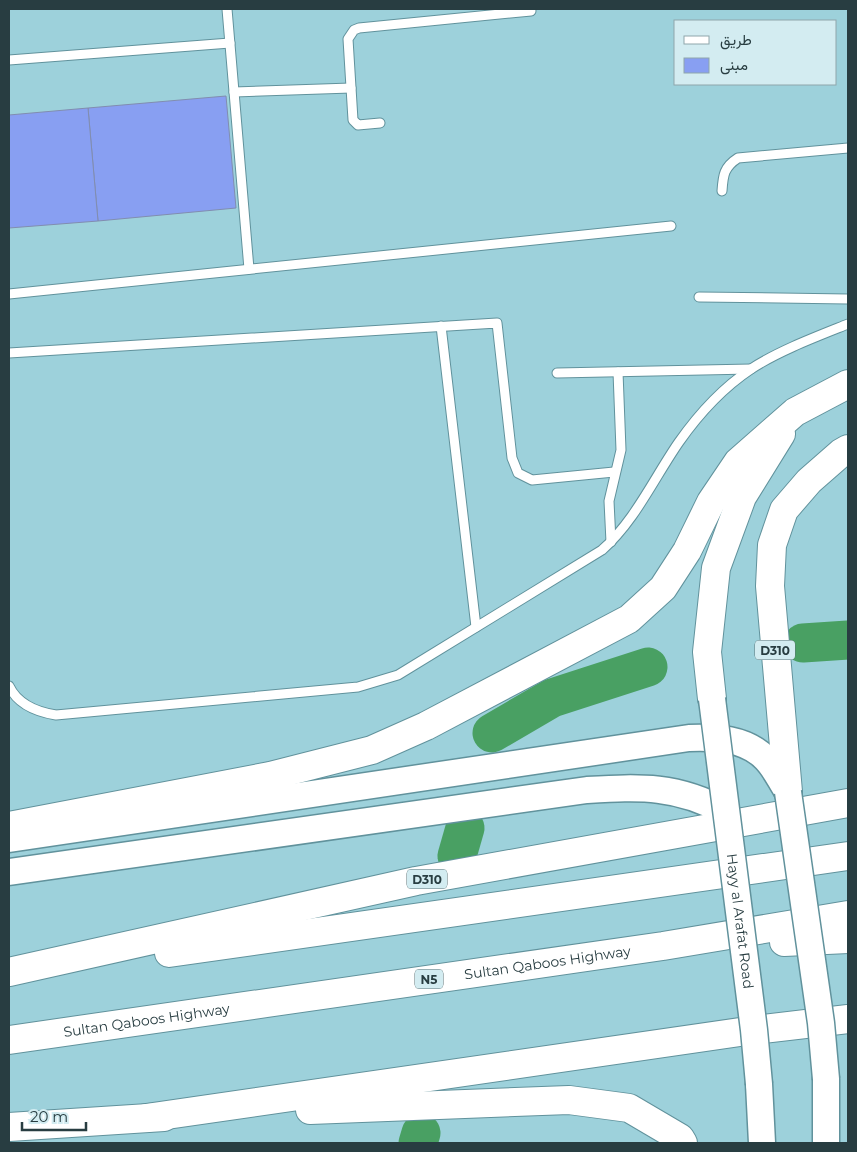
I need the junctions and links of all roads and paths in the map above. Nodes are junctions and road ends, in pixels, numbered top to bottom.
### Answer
1 (227, 9) edge
2 (452, 9) edge
3 (531, 11) dead end
4 (453, 18) junction
5 (230, 43) junction
6 (9, 60) edge
7 (351, 88) junction
8 (234, 92) junction
9 (380, 123) dead end
10 (848, 148) edge
11 (722, 191) dead end
12 (672, 226) dead end
13 (249, 269) junction
14 (9, 294) edge
15 (699, 298) dead end
16 (848, 299) edge
17 (848, 324) edge
18 (441, 326) junction
19 (9, 354) edge
20 (752, 368) junction
21 (618, 372) junction
22 (557, 374) dead end
23 (848, 384) edge
24 (848, 449) edge
25 (614, 472) junction
26 (732, 491) junction
27 (611, 542) junction
28 (476, 627) junction
29 (9, 686) edge
30 (712, 699) joint
31 (717, 737) junction
32 (788, 792) junction
33 (848, 803) edge
34 (726, 812) junction
35 (9, 826) edge
36 (9, 840) edge
37 (848, 856) edge
38 (9, 872) edge
39 (848, 915) edge
40 (848, 939) edge
41 (663, 946) junction
42 (9, 972) edge
43 (9, 976) edge
44 (848, 1019) edge
45 (821, 1023) junction
46 (754, 1030) junction
47 (9, 1040) edge
48 (146, 1118) junction
49 (9, 1127) edge
50 (683, 1143) edge
51 (762, 1143) edge
52 (826, 1143) edge

1 - 5 lane
2 - 4 lane
3 - 4 lane
4 - 7 lane
5 - 6 lane
5 - 8 lane
7 - 8 lane
7 - 9 lane
8 - 13 lane
10 - 11 lane
12 - 13 lane
13 - 14 lane
15 - 16 lane
17 - 20 lane
18 - 19 lane
18 - 25 lane
18 - 28 lane
20 - 21 lane
20 - 27 lane
21 - 22 lane
21 - 25 lane
23 - 26 highway
24 - 32 highway, D310
25 - 27 lane
26 - 30 highway
26 - 35 highway
27 - 28 lane
28 - 29 lane
30 - 31 street, Hayy al Arafat Road, bridge
31 - 32 street
31 - 34 street, Hayy al Arafat Road, bridge
31 - 36 street
32 - 45 street, D310, bridge
33 - 42 highway, D310
34 - 38 street
34 - 46 street, Hayy al Arafat Road, bridge
37 - 43 highway
39 - 41 highway, Sultan Qaboos Highway / N5
40 - 41 highway
41 - 47 highway, Sultan Qaboos Highway / N5
44 - 45 highway
45 - 46 highway
45 - 52 street, D310, bridge
46 - 48 highway
46 - 51 street, Hayy al Arafat Road, bridge
48 - 49 highway
48 - 50 highway

